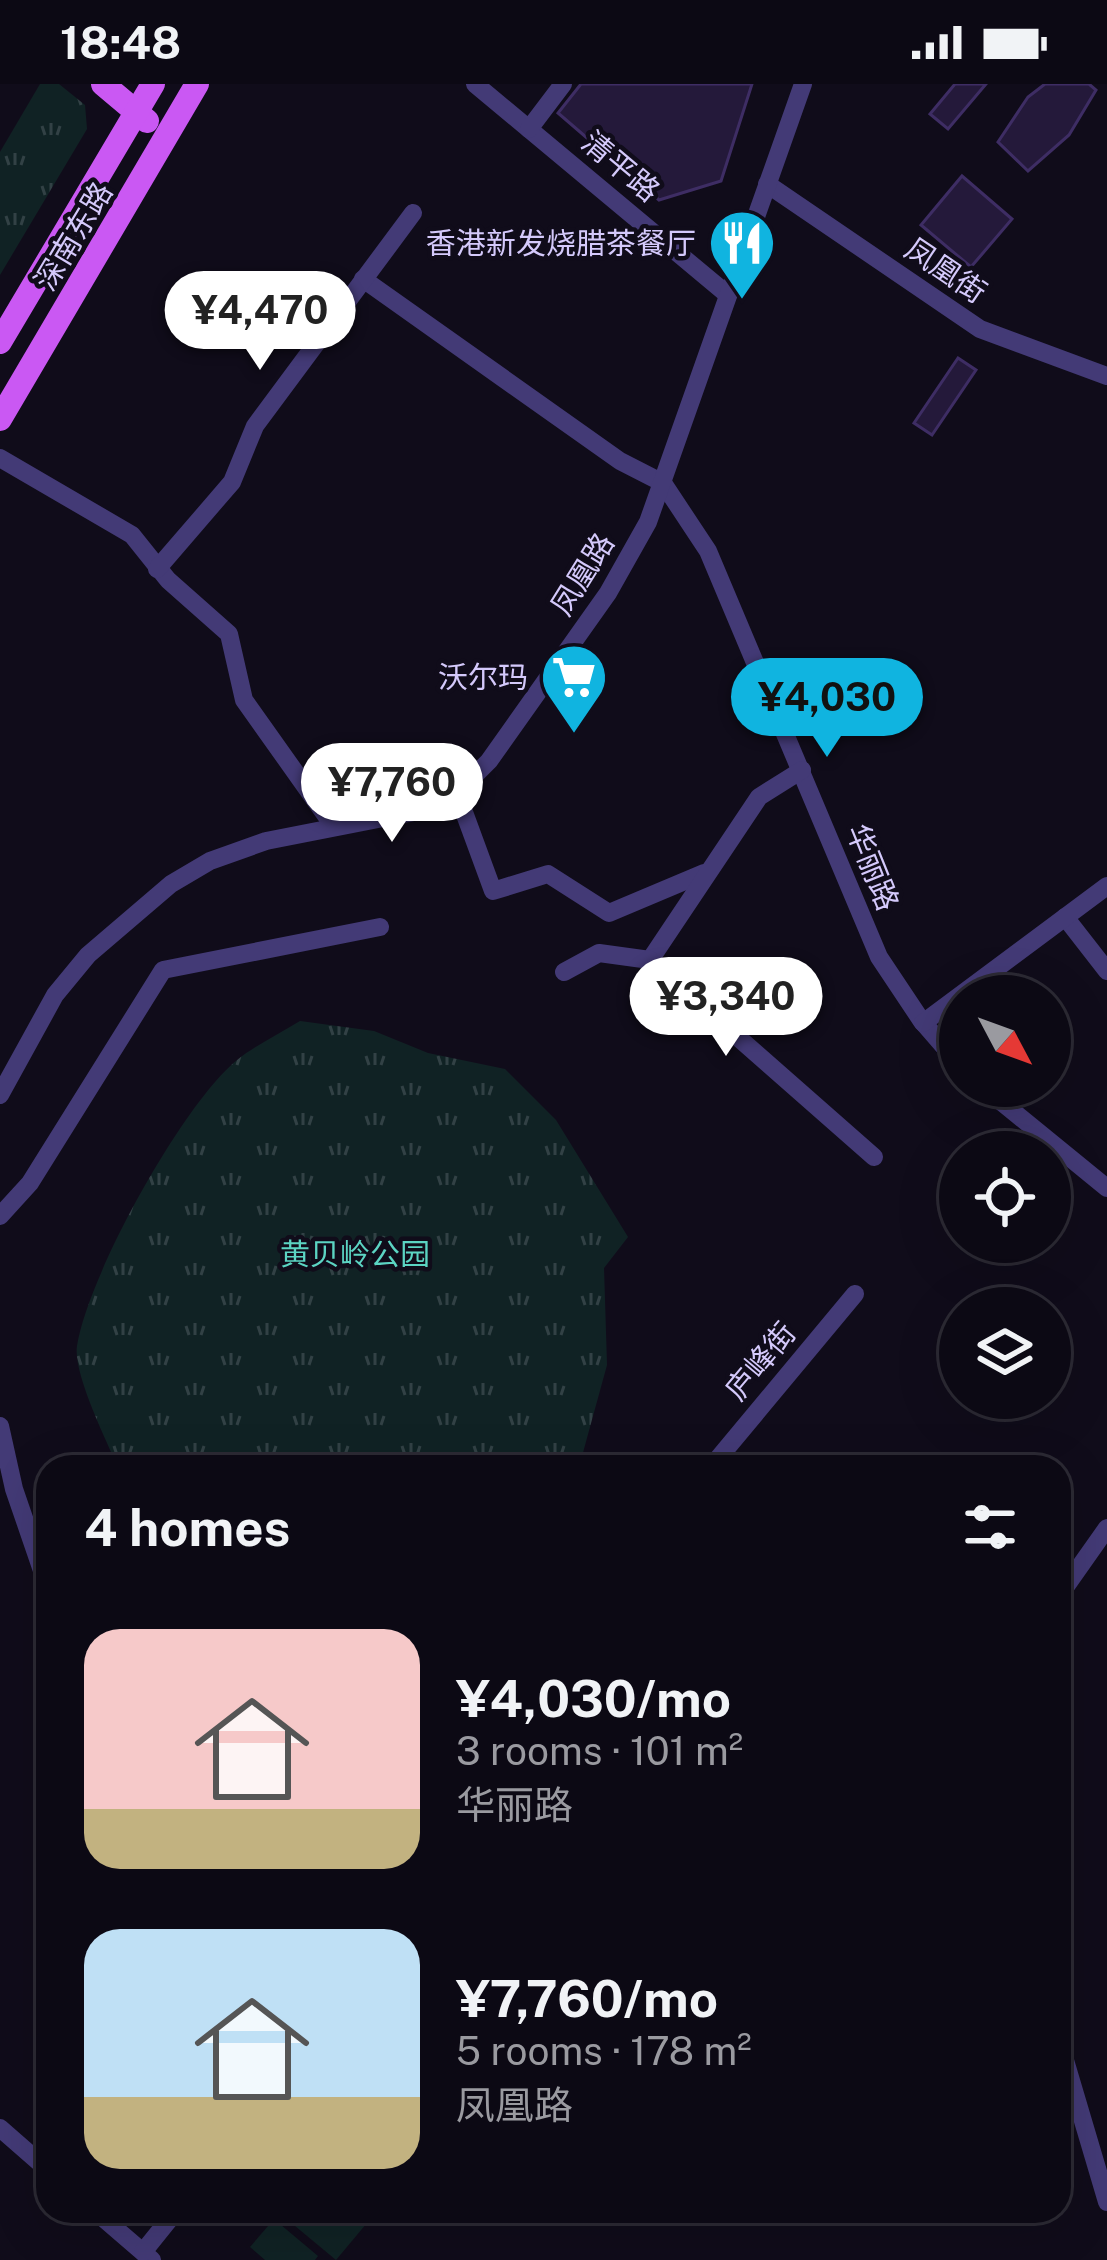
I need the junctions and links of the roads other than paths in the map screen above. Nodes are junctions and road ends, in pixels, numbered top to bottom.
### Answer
1 (103, 84) edge
2 (197, 84) edge
3 (475, 84) edge
4 (563, 84) edge
5 (803, 84) edge
6 (143, 93) edge
7 (172, 128) junction
8 (530, 129) junction
9 (767, 184) junction
10 (413, 213) dead end
11 (363, 278) junction
12 (728, 295) junction
13 (0, 343) edge
14 (1107, 376) edge
15 (0, 419) edge
16 (0, 458) edge
17 (663, 483) junction
18 (158, 569) junction
19 (802, 770) junction
20 (457, 794) junction
21 (332, 824) junction
22 (704, 873) junction
23 (1107, 886) edge
24 (1065, 917) junction
25 (380, 927) dead end
26 (650, 959) junction
27 (1107, 971) edge
28 (564, 972) dead end
29 (923, 1023) junction
30 (939, 1041) edge
31 (0, 1095) edge
32 (1008, 1107) edge
33 (874, 1156) dead end
34 (1107, 1188) edge
35 (0, 1216) edge
36 (855, 1294) dead end
37 (0, 1426) edge
38 (721, 1455) edge
39 (1107, 1528) edge
40 (36, 1553) edge
41 (1071, 1579) edge
42 (1071, 2080) edge
43 (0, 2128) edge
44 (36, 2160) edge
45 (1107, 2201) edge
46 (109, 2223) edge
47 (168, 2223) edge
48 (147, 2256) edge

1 - 6 main road
2 - 7 main road, 深南东路
3 - 8 street, 清平路
4 - 8 street
5 - 9 street, 凤凰路
6 - 7 main road
6 - 13 main road, 深南东路
7 - 15 main road, 深南东路
8 - 12 street, 清平路
9 - 12 street, 凤凰路
9 - 14 street, 凤凰街
10 - 11 street
11 - 17 street
11 - 18 street
12 - 17 street, 凤凰路
16 - 18 street
17 - 19 street, 华丽路
17 - 20 street, 凤凰路
18 - 21 street
19 - 22 street
19 - 29 street, 华丽路
20 - 21 street, 凤凰路
20 - 22 street
21 - 31 street, 凤凰路
22 - 26 street
23 - 24 street
24 - 27 street
24 - 29 street
25 - 35 street
26 - 28 street
26 - 33 street
29 - 30 street, 华丽路
32 - 34 street
36 - 38 street, 庐峰街
37 - 40 street
39 - 41 street
42 - 45 street
43 - 44 street
46 - 48 street
47 - 48 street

